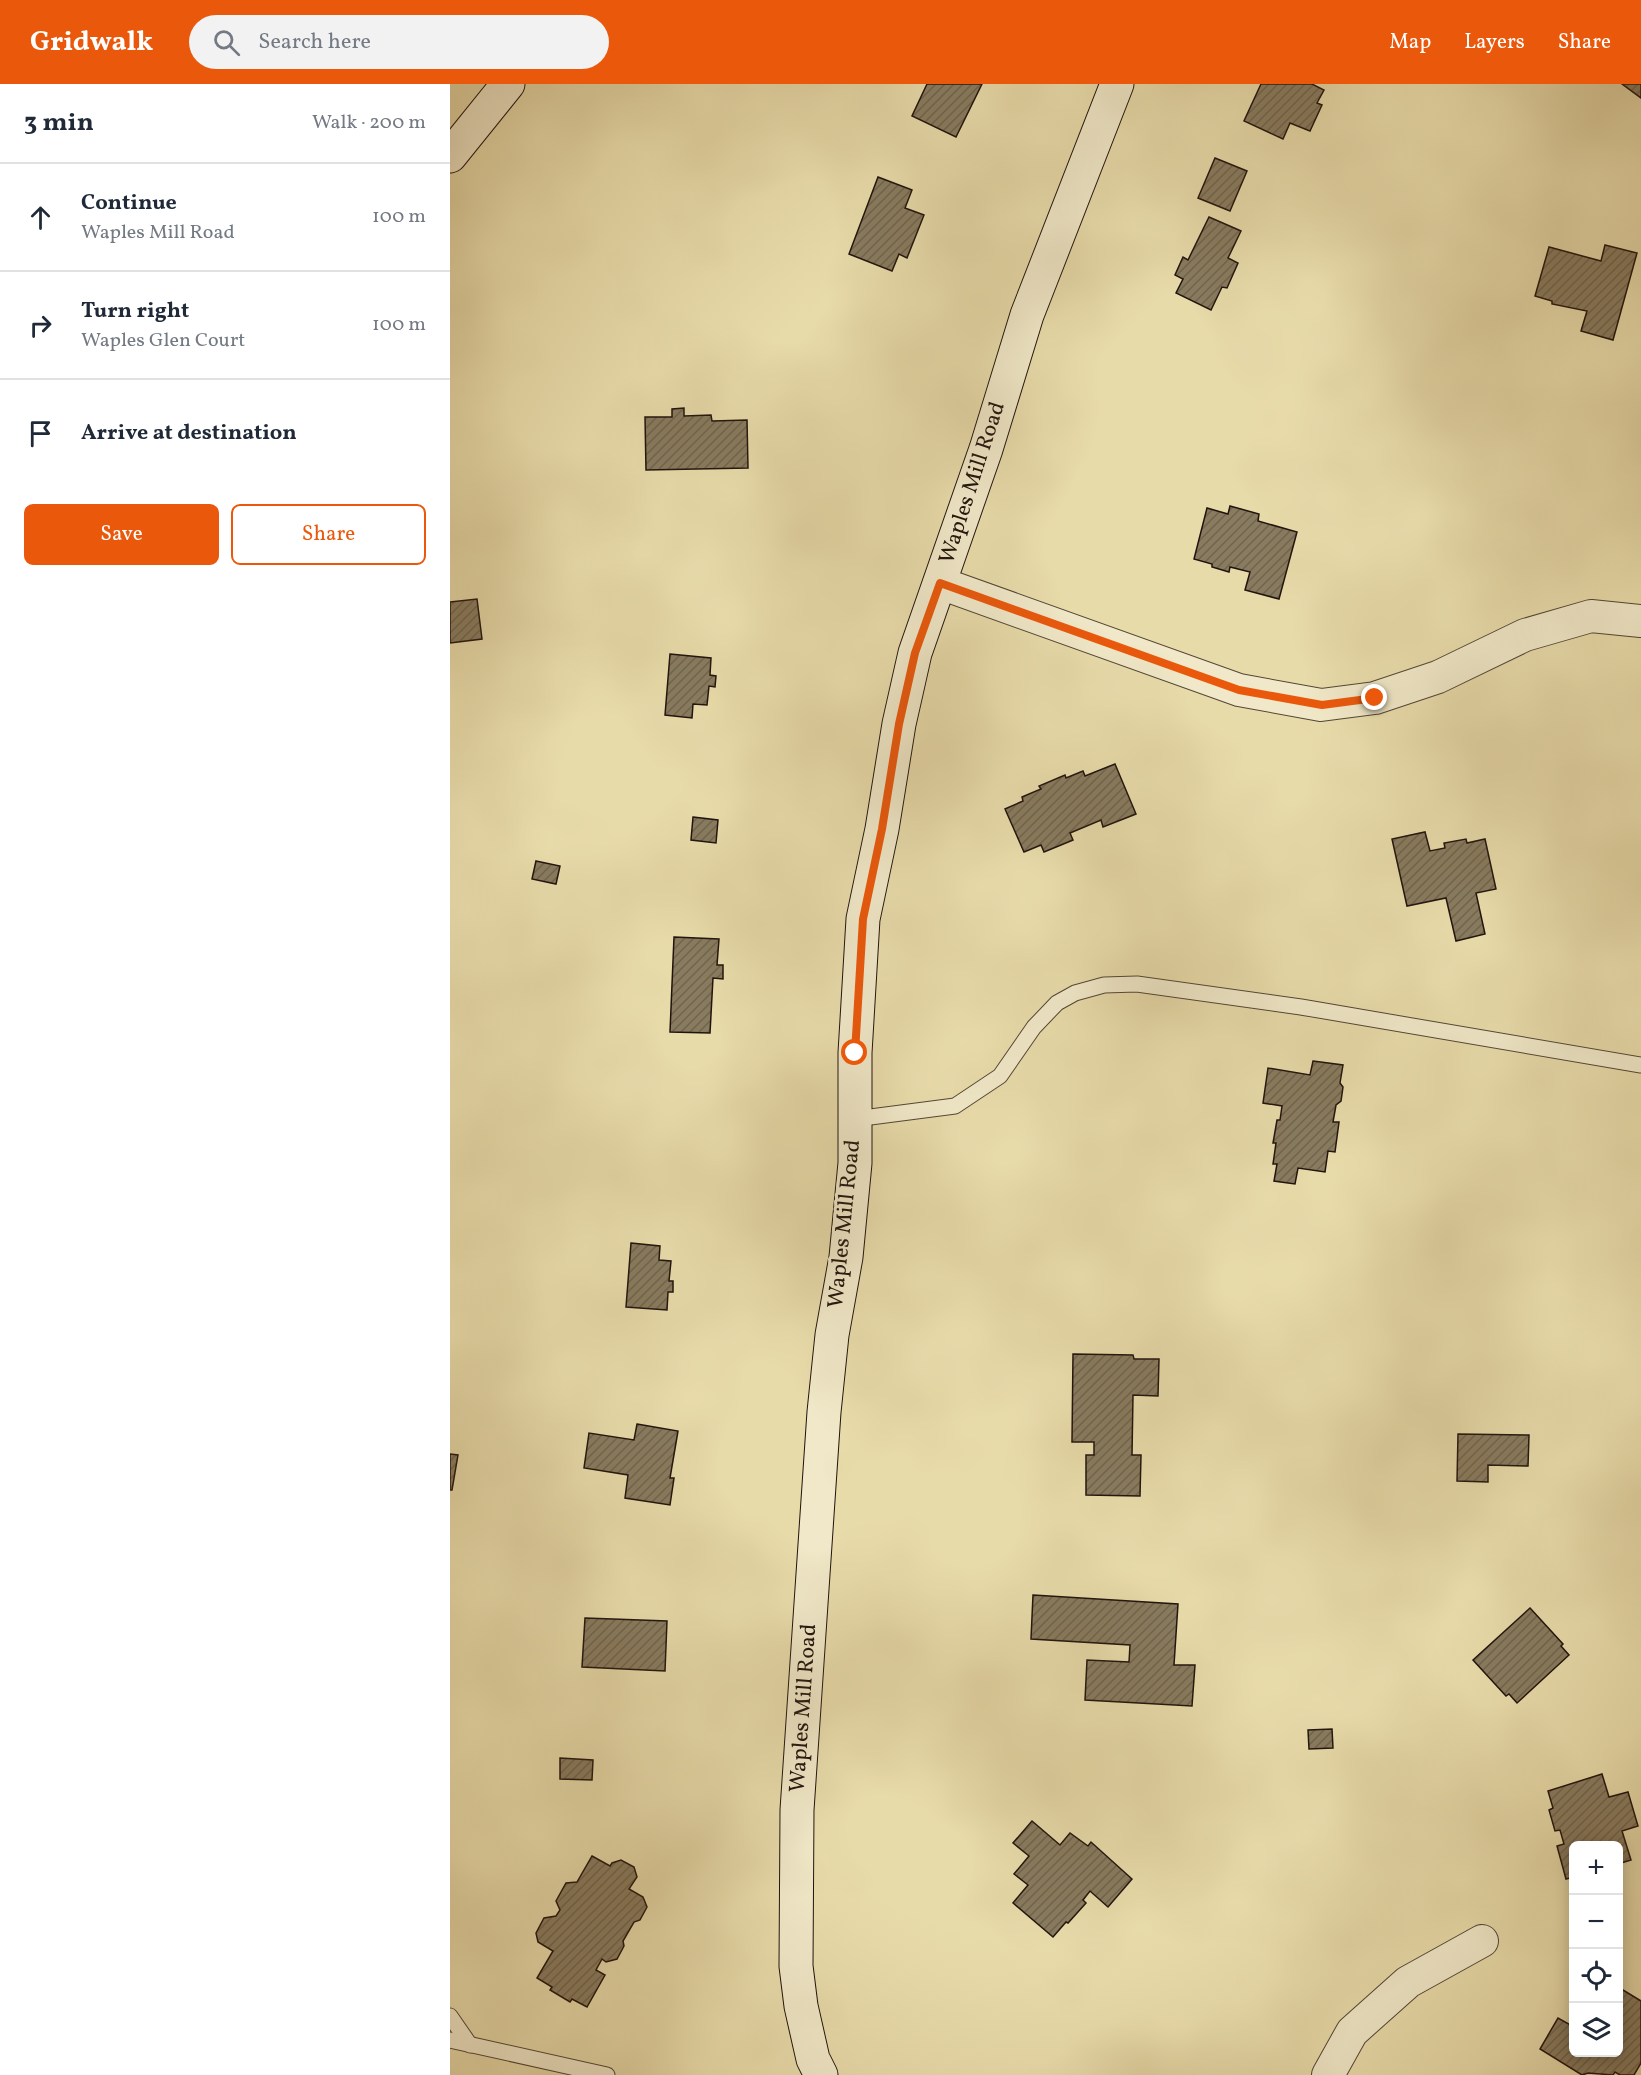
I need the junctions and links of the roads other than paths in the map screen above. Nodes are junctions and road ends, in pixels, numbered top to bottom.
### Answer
1 (508, 84) edge
2 (1117, 84) edge
3 (450, 156) edge
4 (940, 583) junction
5 (1641, 621) edge
6 (1641, 1065) edge
7 (855, 1119) junction
8 (1482, 1941) dead end
9 (450, 2016) edge
10 (450, 2040) edge
11 (470, 2044) junction
12 (607, 2075) edge
13 (821, 2075) edge
14 (1328, 2075) edge

1 - 3 main road
2 - 4 main road, Waples Mill Road
4 - 5 street
4 - 7 main road, Waples Mill Road
6 - 7 lane
7 - 13 main road, Waples Mill Road
8 - 14 street
9 - 11 lane
10 - 11 lane
11 - 12 lane

